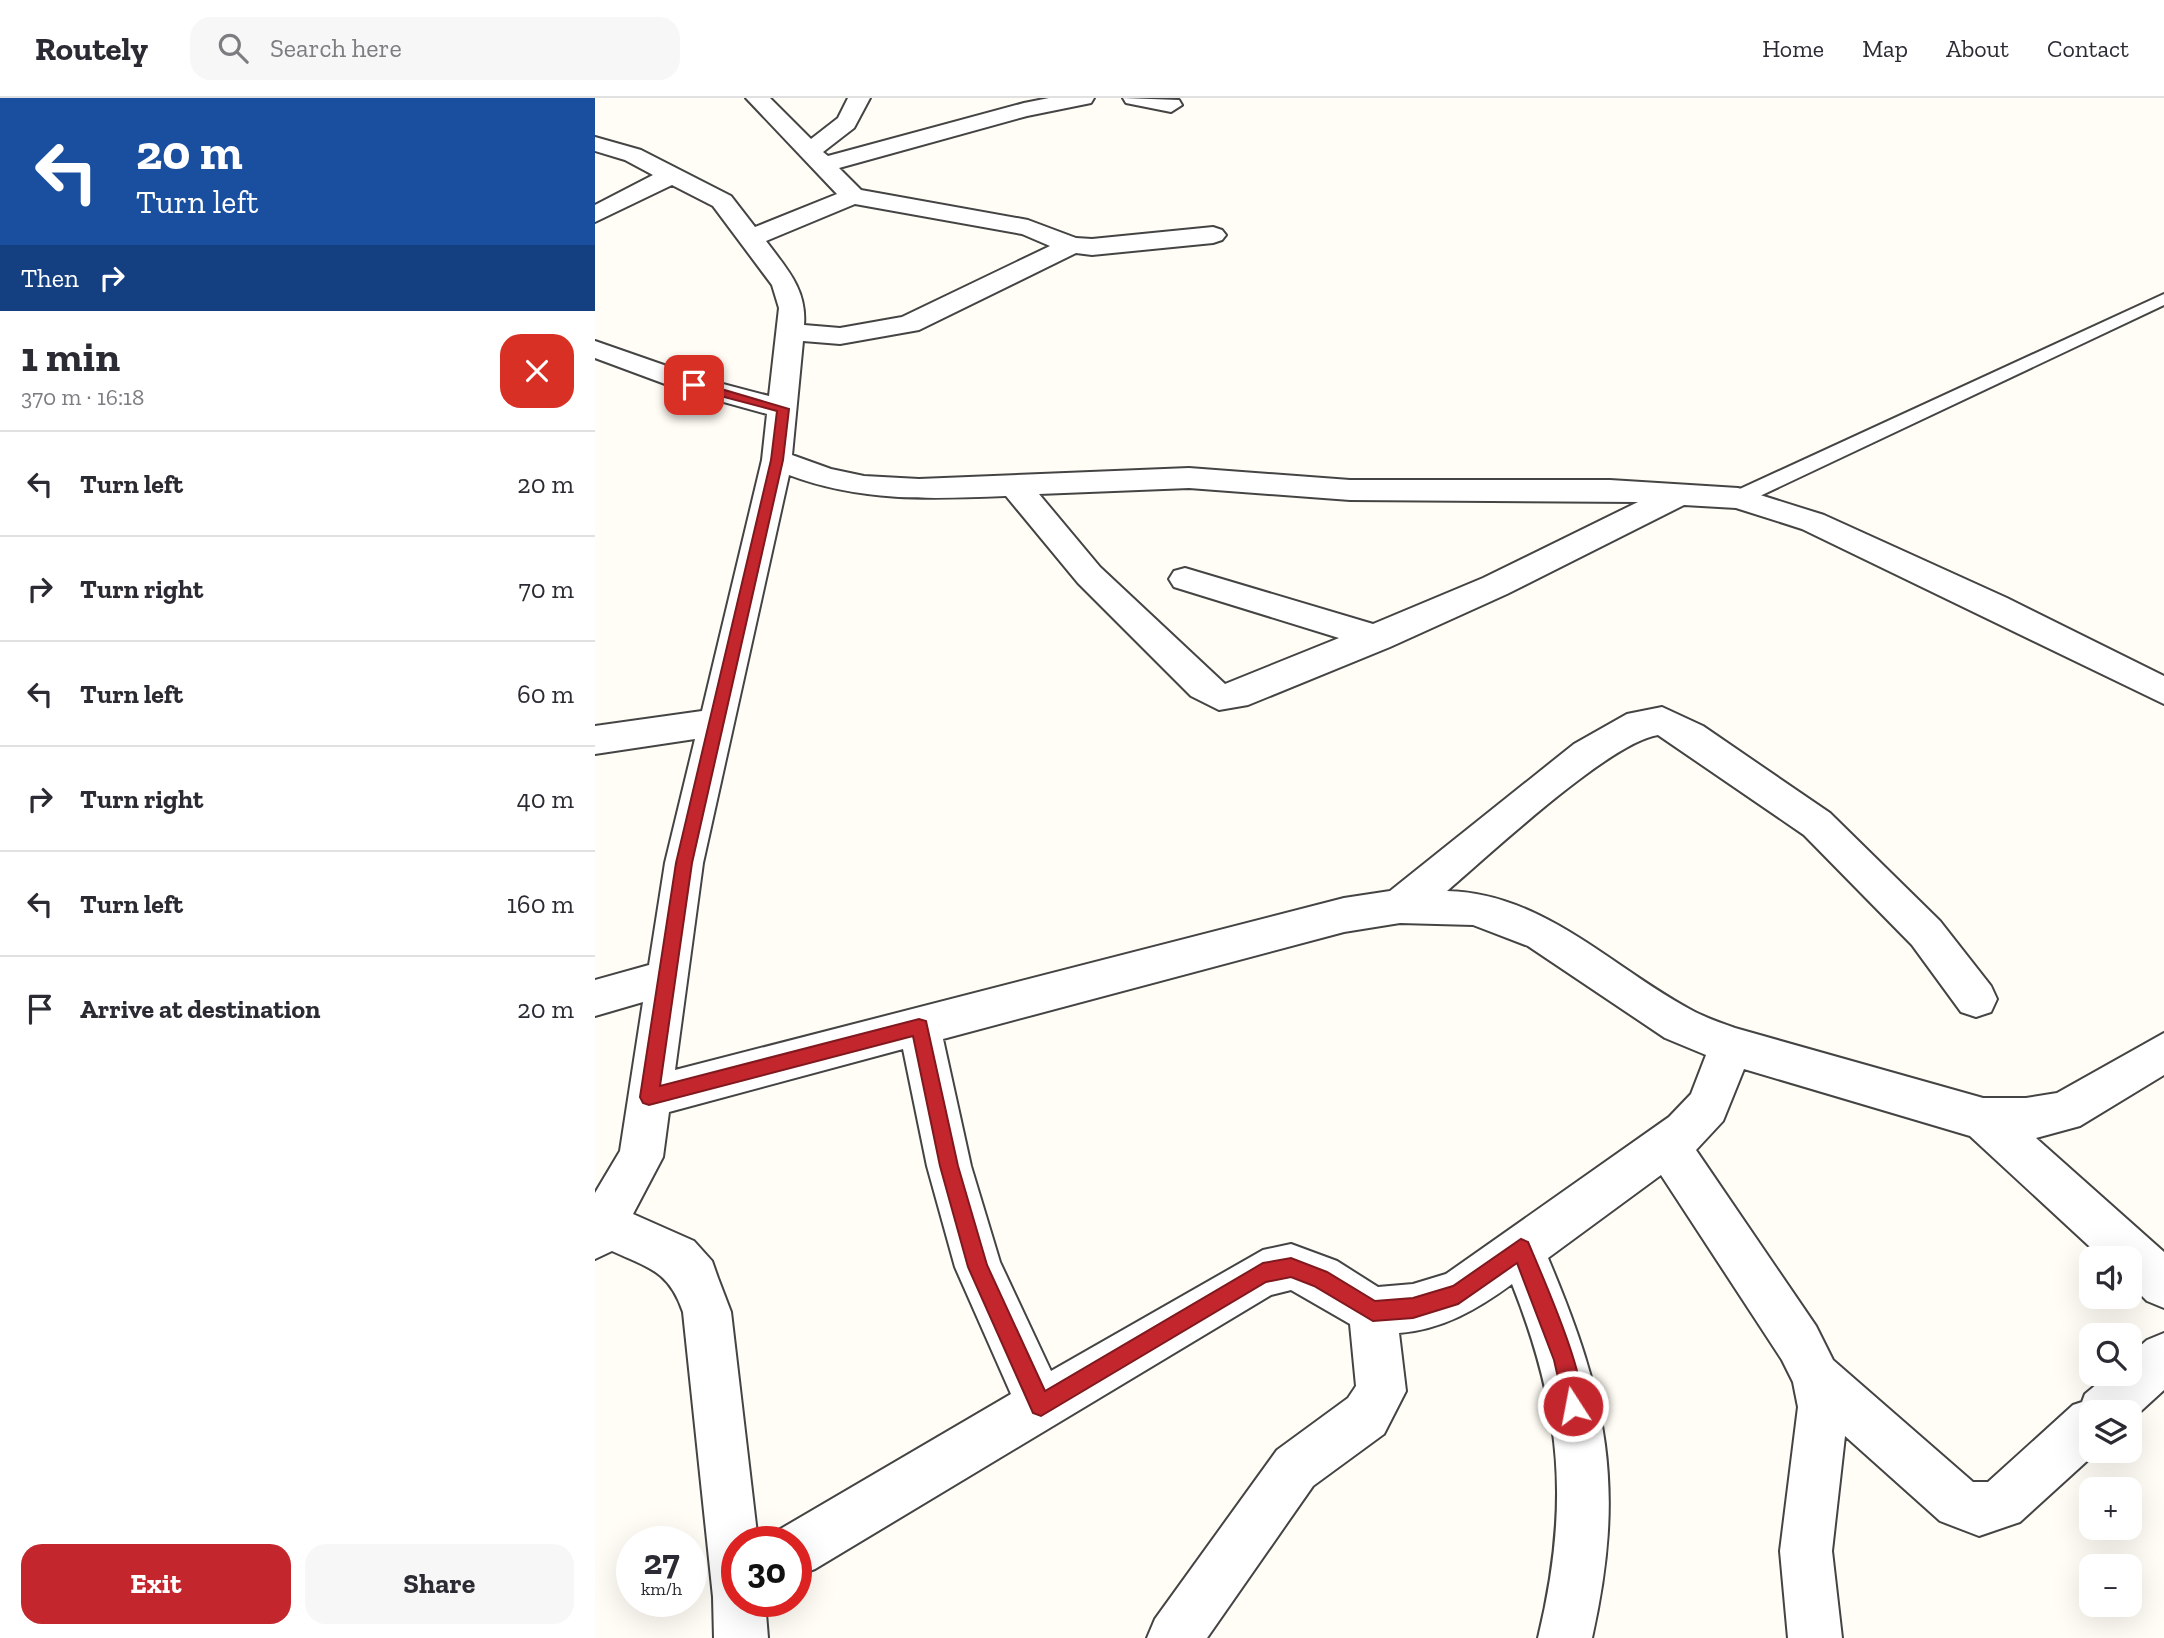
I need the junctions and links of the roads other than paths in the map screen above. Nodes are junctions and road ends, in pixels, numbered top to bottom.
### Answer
1 (757, 98) edge
2 (859, 98) edge
3 (1083, 98) edge
4 (1134, 98) edge
5 (1020, 104) edge
6 (1171, 105) dead end
7 (595, 144) edge
8 (816, 158) junction
9 (672, 175) junction
10 (853, 196) junction
11 (595, 215) edge
12 (1213, 235) dead end
13 (751, 238) junction
14 (1072, 245) junction
15 (2164, 299) edge
16 (792, 332) junction
17 (595, 349) edge
18 (783, 409) junction
19 (777, 460) junction
20 (1013, 484) junction
21 (1681, 494) junction
22 (1738, 498) junction
23 (1185, 579) dead end
24 (1378, 638) junction
25 (2164, 691) edge
26 (717, 722) junction
27 (595, 740) edge
28 (1400, 906) junction
29 (667, 977) junction
30 (595, 998) edge
31 (1976, 999) dead end
32 (919, 1026) junction
33 (1731, 1046) junction
34 (2164, 1052) edge
35 (649, 1097) junction
36 (1983, 1119) junction
37 (1667, 1146) junction
38 (598, 1230) edge
39 (1521, 1249) junction
40 (2164, 1284) edge
41 (1373, 1311) junction
42 (2164, 1357) edge
43 (1816, 1377) junction
44 (2116, 1400) edge
45 (1041, 1405) junction
46 (2079, 1434) edge
47 (730, 1526) edge
48 (812, 1541) edge
49 (739, 1617) edge
50 (741, 1638) edge
51 (1174, 1638) edge
52 (1565, 1638) edge
53 (1815, 1638) edge

1 - 8 street
2 - 8 street
3 - 5 street
4 - 6 street
5 - 8 street
7 - 9 street
8 - 10 street
9 - 11 street
9 - 13 street
10 - 13 street
10 - 14 street
12 - 14 street
13 - 16 street
14 - 16 street
15 - 22 lane
16 - 18 street
17 - 18 street
18 - 19 street
19 - 20 street
19 - 26 street
20 - 21 street
20 - 24 street
21 - 22 street
21 - 24 street
22 - 25 street
23 - 24 street
26 - 27 street
26 - 29 street
28 - 31 street
28 - 32 street
28 - 33 street
29 - 30 street
29 - 35 street
32 - 35 street
32 - 45 street
33 - 36 street
33 - 37 street
34 - 36 street
35 - 38 street
36 - 40 street
37 - 39 street
37 - 43 street
38 - 47 street
39 - 41 street
39 - 52 street
41 - 45 street
41 - 51 street
42 - 44 street
43 - 46 street
43 - 53 street
45 - 48 street
49 - 50 street

